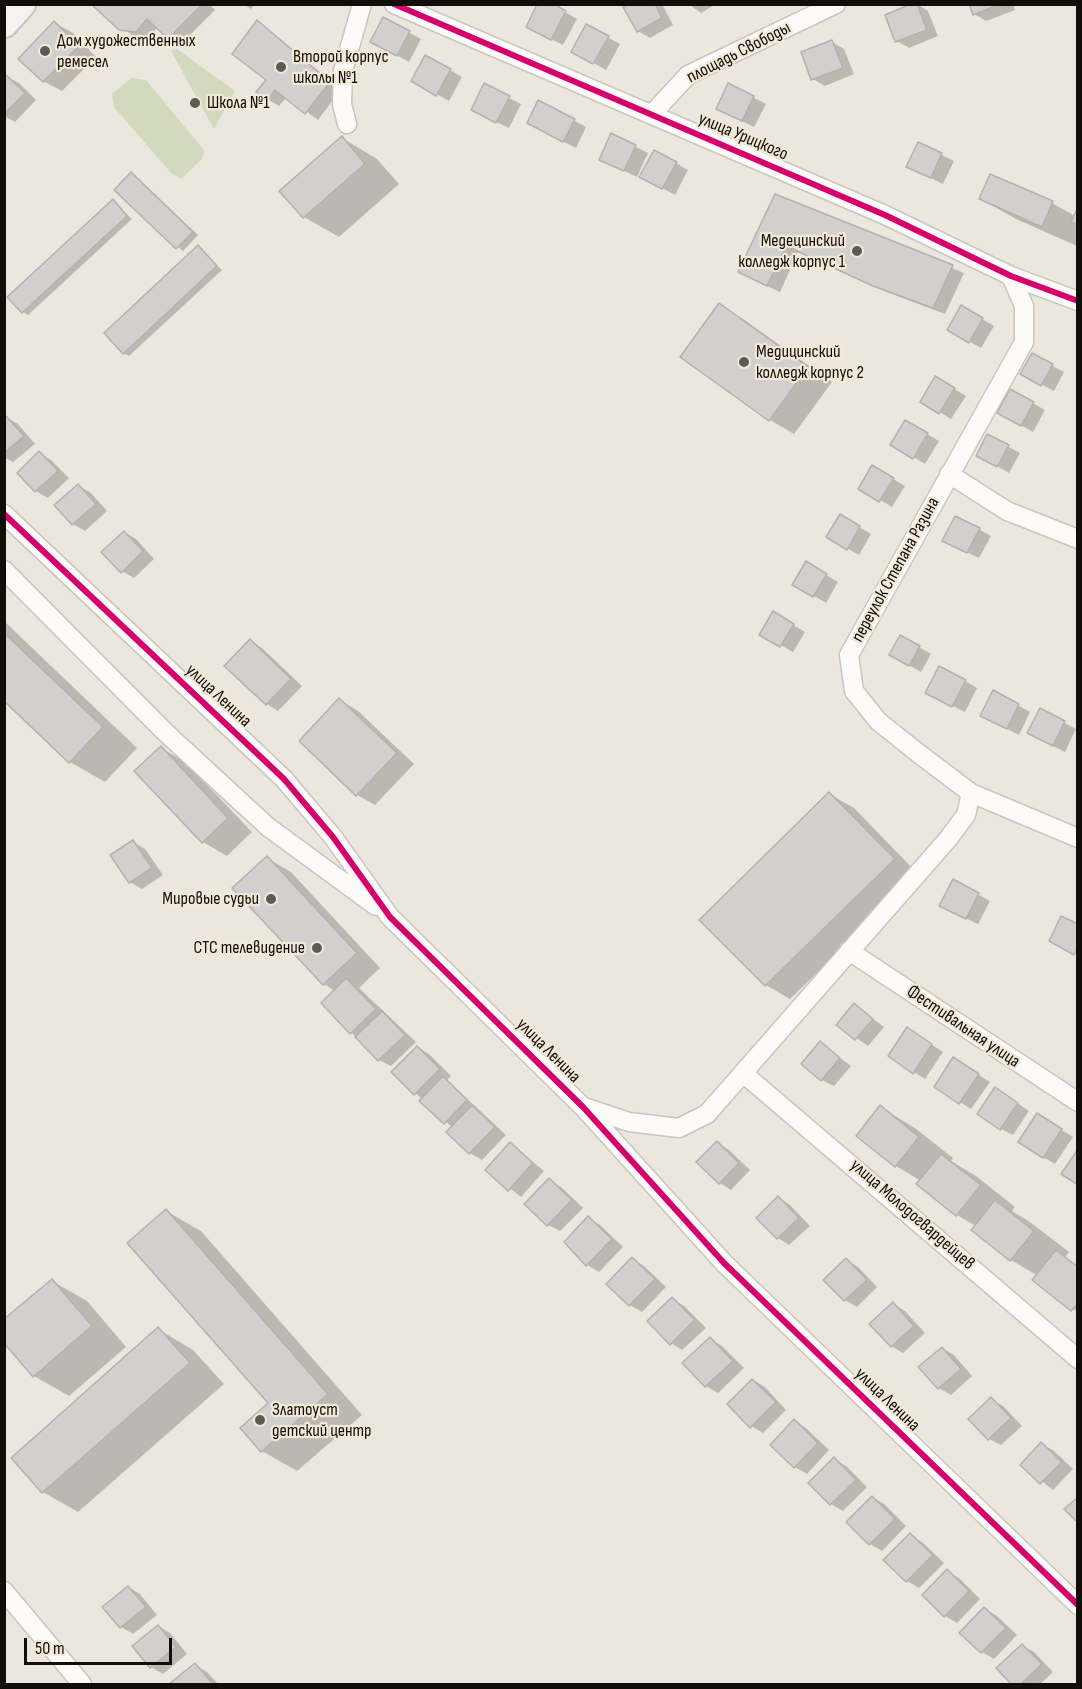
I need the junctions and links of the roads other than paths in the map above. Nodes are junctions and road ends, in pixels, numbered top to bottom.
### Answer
1 (21, 4) edge
2 (362, 4) edge
3 (394, 4) edge
4 (836, 4) edge
5 (4, 23) edge
6 (652, 114) junction
7 (346, 124) dead end
8 (1011, 276) junction
9 (1077, 301) edge
10 (949, 474) junction
11 (4, 514) edge
12 (1077, 539) edge
13 (4, 570) edge
14 (971, 793) junction
15 (1077, 838) edge
16 (390, 916) junction
17 (849, 951) junction
18 (744, 1074) junction
19 (1077, 1102) edge
20 (583, 1107) junction
21 (1077, 1359) edge
22 (4, 1591) edge
23 (1077, 1605) edge
24 (82, 1684) edge

1 - 5 main road
2 - 7 street
3 - 6 street, улица Урицкого
4 - 6 street, площадь Свободы
6 - 8 street, улица Урицкого
8 - 9 street, улица Урицкого
8 - 10 street, переулок Степана Разина
10 - 12 street
10 - 14 street, переулок Степана Разина
11 - 16 street, улица Ленина
13 - 16 street
14 - 15 street, переулок Степана Разина
14 - 17 street
16 - 20 street, улица Ленина
17 - 18 street
17 - 19 street, Фестивальная улица
18 - 20 street
18 - 21 street, улица Молодогвардейцев
20 - 23 street, улица Ленина
22 - 24 street

